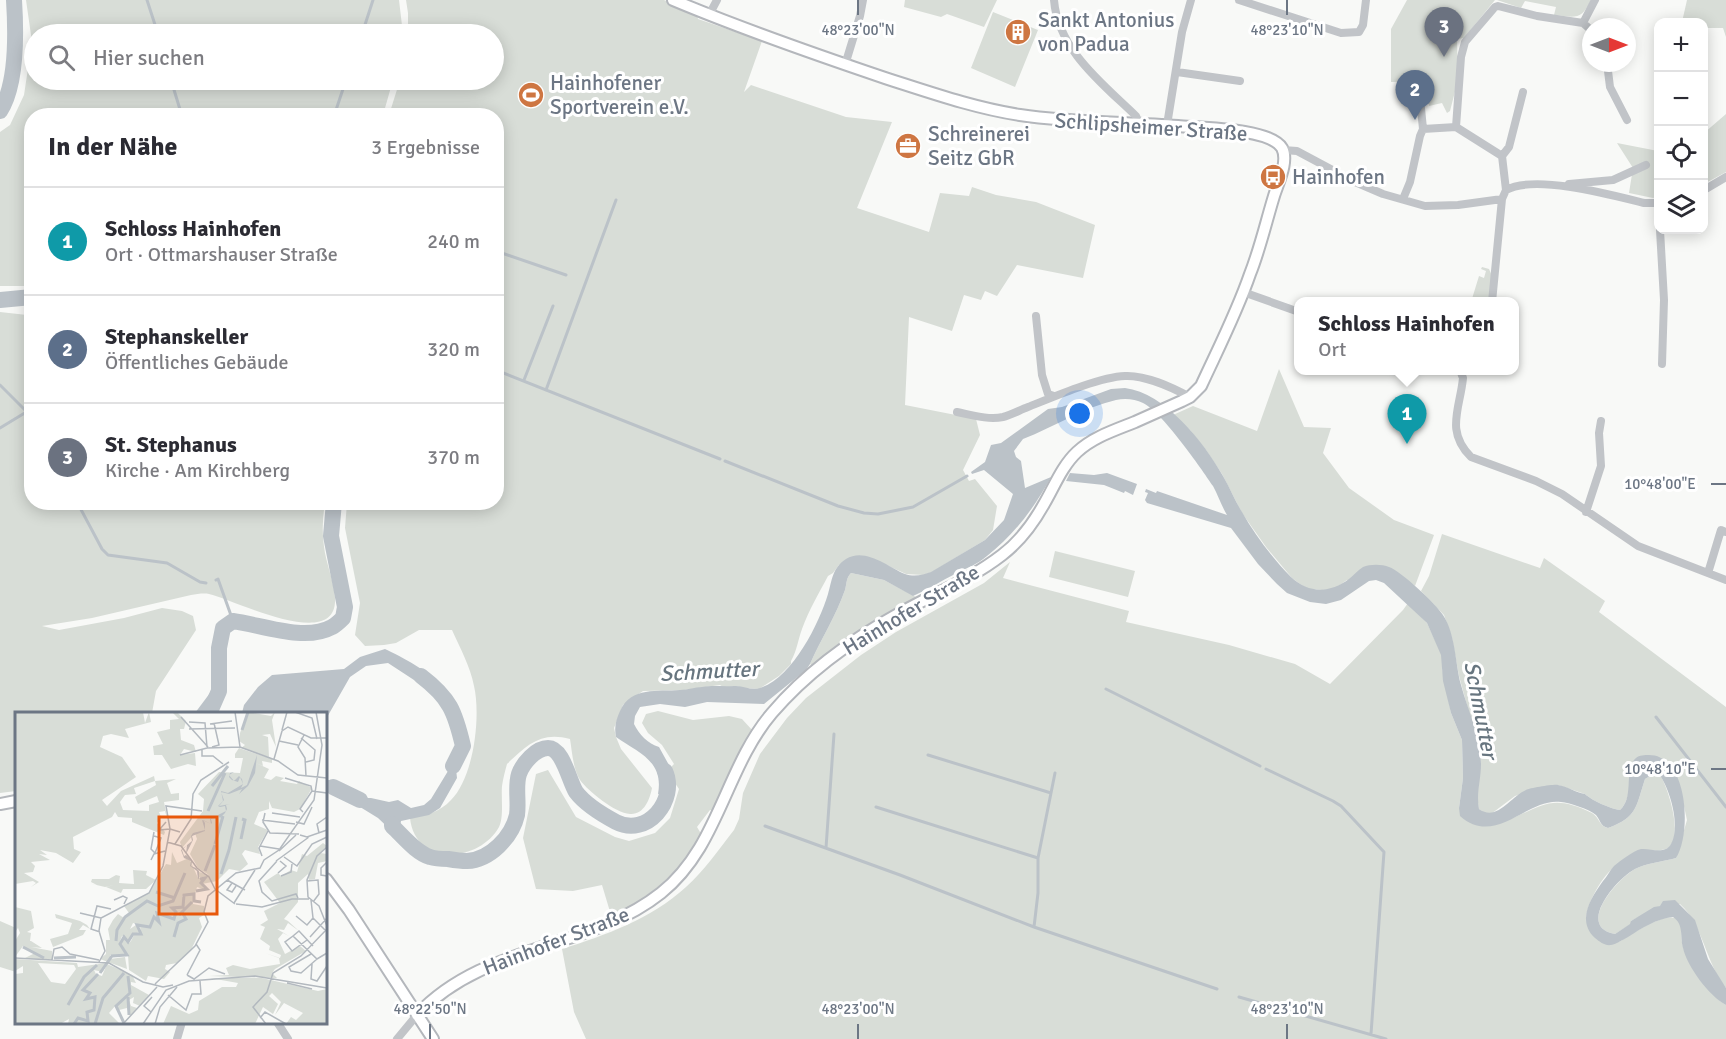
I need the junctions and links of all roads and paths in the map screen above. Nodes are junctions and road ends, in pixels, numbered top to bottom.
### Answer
1 (673, 0) edge
2 (717, 0) edge
3 (863, 0) edge
4 (1054, 0) edge
5 (1191, 0) edge
6 (1239, 0) edge
7 (1366, 0) edge
8 (1595, 0) edge
9 (709, 15) junction
10 (1586, 18) edge
11 (1582, 23) edge
12 (845, 65) junction
13 (1177, 72) junction
14 (1608, 72) edge
15 (1240, 81) dead end
16 (1523, 92) dead end
17 (1420, 98) dead end
18 (1627, 120) dead end
19 (1139, 123) junction
20 (1167, 125) junction
21 (1456, 127) junction
22 (1423, 129) junction
23 (1283, 150) junction
24 (1502, 156) junction
25 (1646, 165) dead end
26 (1726, 177) edge
27 (1560, 185) junction
28 (1708, 188) edge
29 (1506, 190) junction
30 (1403, 199) junction
31 (1502, 199) junction
32 (1654, 204) edge
33 (1660, 234) edge
34 (1243, 292) junction
35 (1492, 297) edge
36 (1294, 310) edge
37 (1036, 316) dead end
38 (1662, 364) dead end
39 (1462, 375) edge
40 (1054, 396) junction
41 (1186, 399) junction
42 (957, 412) dead end
43 (1601, 421) dead end
44 (1586, 512) junction
45 (1726, 532) edge
46 (1708, 573) junction
47 (1726, 580) edge
48 (15, 801) edge
49 (0, 804) edge
50 (327, 880) edge
51 (417, 1015) junction
52 (182, 1024) edge
53 (278, 1024) edge
54 (177, 1039) edge
55 (288, 1039) edge
56 (397, 1039) edge
57 (433, 1039) edge

1 - 9 street, Schlipsheimer Straße
2 - 9 street
3 - 12 street
4 - 19 street
5 - 13 street
6 - 7 street
8 - 10 street
9 - 12 street, Schlipsheimer Straße
11 - 21 street
12 - 19 street, Schlipsheimer Straße
13 - 15 street
13 - 20 street
14 - 18 street
16 - 24 street
17 - 22 street
19 - 20 street, Schlipsheimer Straße
20 - 23 street, Schlipsheimer Straße
21 - 22 street
21 - 24 street
22 - 30 street
23 - 30 street
23 - 34 street
24 - 29 street
25 - 27 street
26 - 28 street
27 - 29 street
27 - 32 street
29 - 31 street
30 - 31 street
31 - 35 street
33 - 38 street
34 - 36 street
34 - 41 street
37 - 40 street
39 - 44 street
40 - 41 street
40 - 42 street
41 - 51 street, Hainhofer Straße
43 - 44 street
44 - 46 street
45 - 46 street
46 - 47 street
48 - 49 street
50 - 51 street
51 - 56 street
51 - 57 street
52 - 54 street
53 - 55 street

